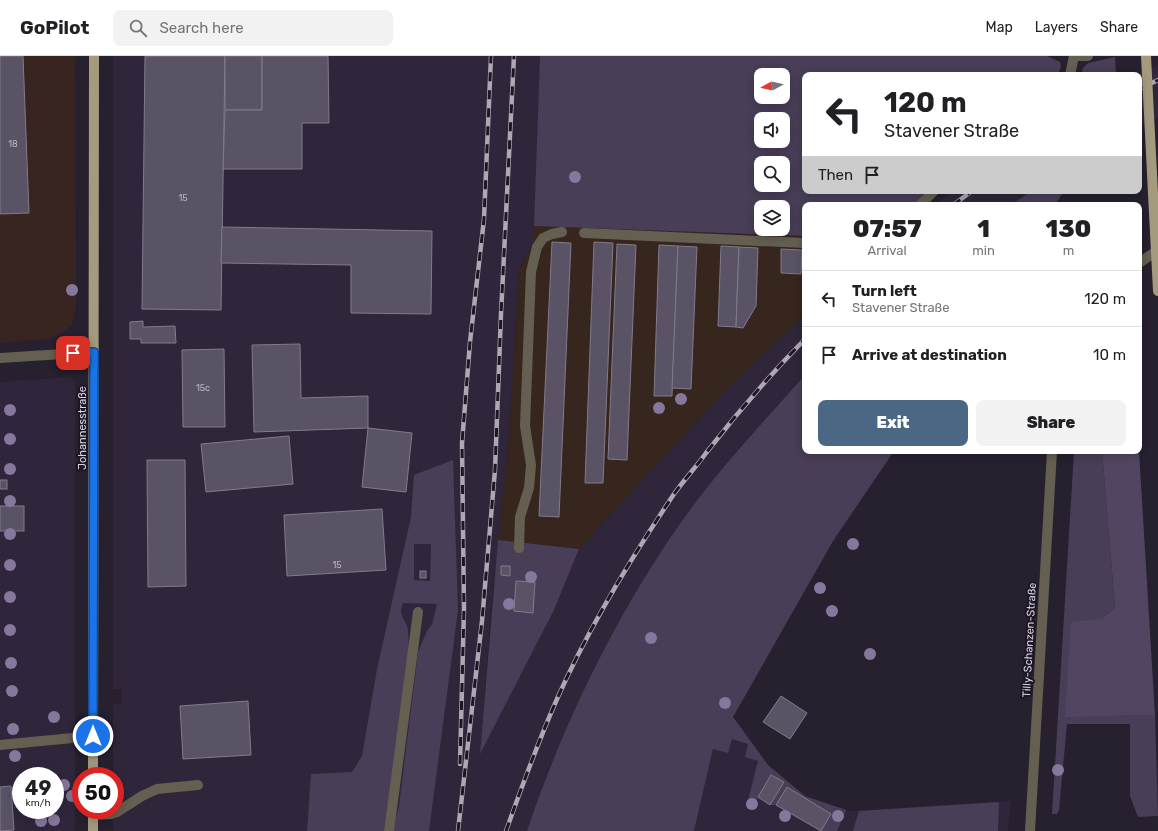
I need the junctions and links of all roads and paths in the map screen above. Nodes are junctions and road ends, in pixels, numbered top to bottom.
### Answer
1 (94, 56) edge
2 (1074, 56) edge
3 (1078, 56) edge
4 (1088, 56) edge
5 (1146, 56) edge
6 (1071, 72) edge
7 (931, 194) edge
8 (923, 202) edge
9 (562, 232) dead end
10 (584, 233) dead end
11 (802, 243) edge
12 (1158, 250) edge
13 (1142, 261) edge
14 (1158, 291) edge
15 (1158, 296) edge
16 (94, 352) junction
17 (0, 358) edge
18 (1052, 454) edge
19 (519, 548) dead end
20 (418, 612) dead end
21 (93, 736) junction
22 (0, 745) edge
23 (93, 767) edge
24 (198, 785) dead end
25 (124, 808) edge
26 (93, 819) edge
27 (93, 831) edge
28 (389, 831) edge
29 (1030, 831) edge

1 - 16 main road, Johannesstraße
2 - 6 street
3 - 4 street
5 - 14 main road, bridge
7 - 8 street
9 - 19 street
10 - 11 street
12 - 13 street
14 - 15 main road
16 - 17 street
16 - 21 main road, Johannesstraße
18 - 29 street, Tilly-Schanzen-Straße
20 - 28 street
21 - 22 street
21 - 23 main road, Johannesstraße
24 - 25 street
26 - 27 main road

